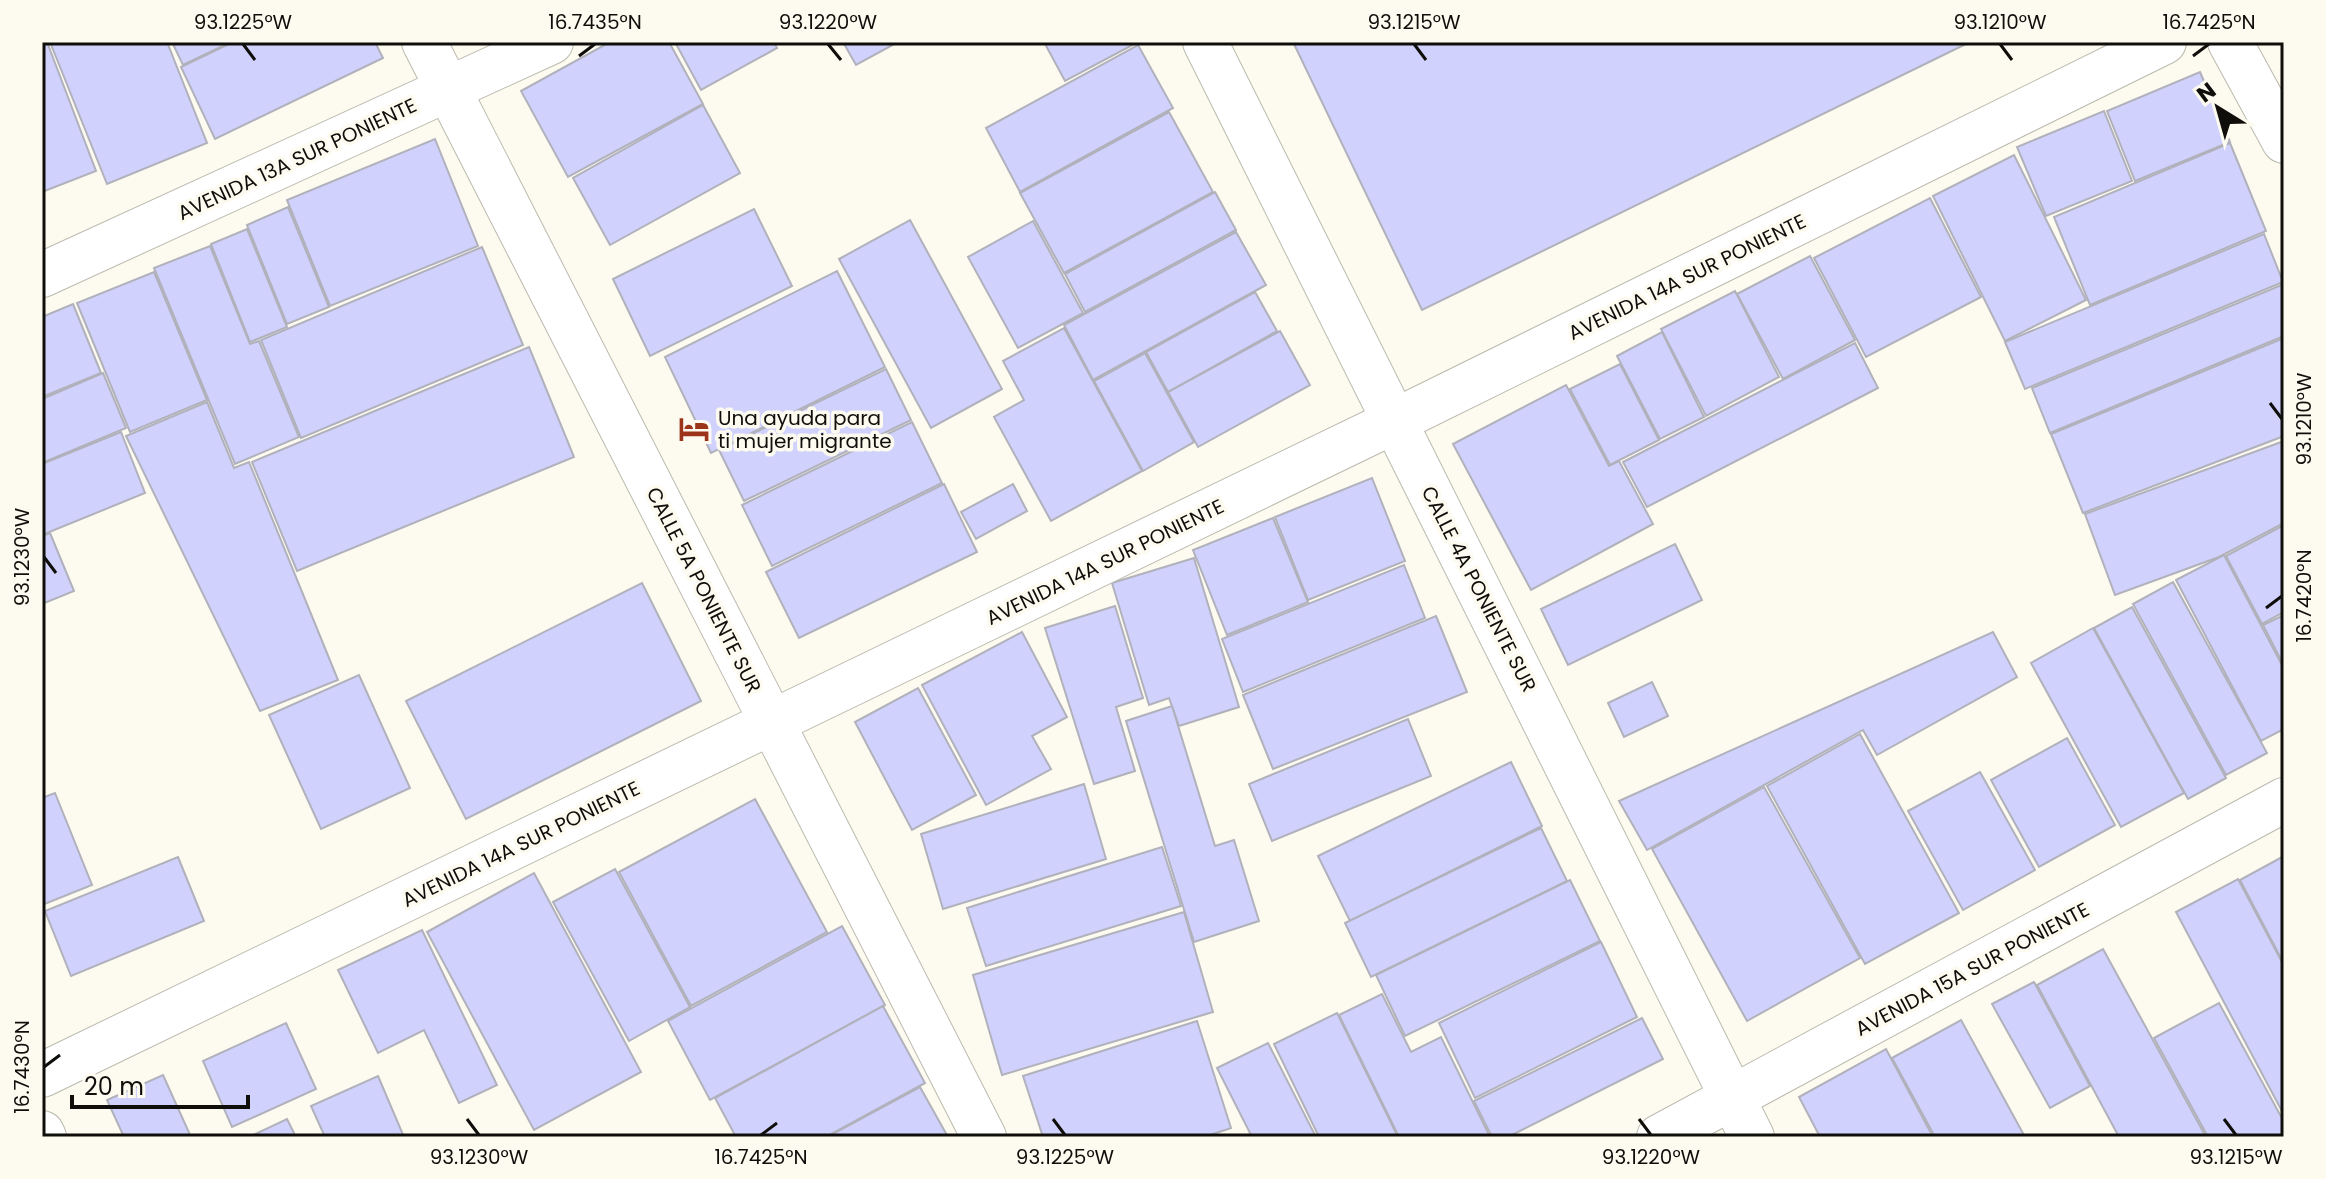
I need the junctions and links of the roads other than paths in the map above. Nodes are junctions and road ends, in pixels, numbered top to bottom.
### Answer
1 (424, 42) edge
2 (551, 42) edge
3 (1205, 42) edge
4 (2164, 42) edge
5 (2230, 42) edge
6 (448, 89) junction
7 (2284, 141) edge
8 (42, 275) edge
9 (1395, 421) junction
10 (772, 723) junction
11 (2284, 800) edge
12 (42, 1075) edge
13 (1733, 1099) junction
14 (984, 1137) edge
15 (1659, 1137) edge
16 (1752, 1137) edge

1 - 6 street, CALLE 5A PONIENTE SUR
2 - 6 street, AVENIDA 13A SUR PONIENTE
3 - 9 street, CALLE 4A PONIENTE SUR
4 - 9 street, AVENIDA 14A SUR PONIENTE
5 - 7 street
6 - 8 street, AVENIDA 13A SUR PONIENTE
6 - 10 street, CALLE 5A PONIENTE SUR
9 - 10 street, AVENIDA 14A SUR PONIENTE
9 - 13 street, CALLE 4A PONIENTE SUR
10 - 12 street, AVENIDA 14A SUR PONIENTE
10 - 14 street, CALLE 5A PONIENTE SUR
11 - 13 street, AVENIDA 15A SUR PONIENTE
13 - 15 street, AVENIDA 15A SUR PONIENTE
13 - 16 street, CALLE 4A PONIENTE SUR

